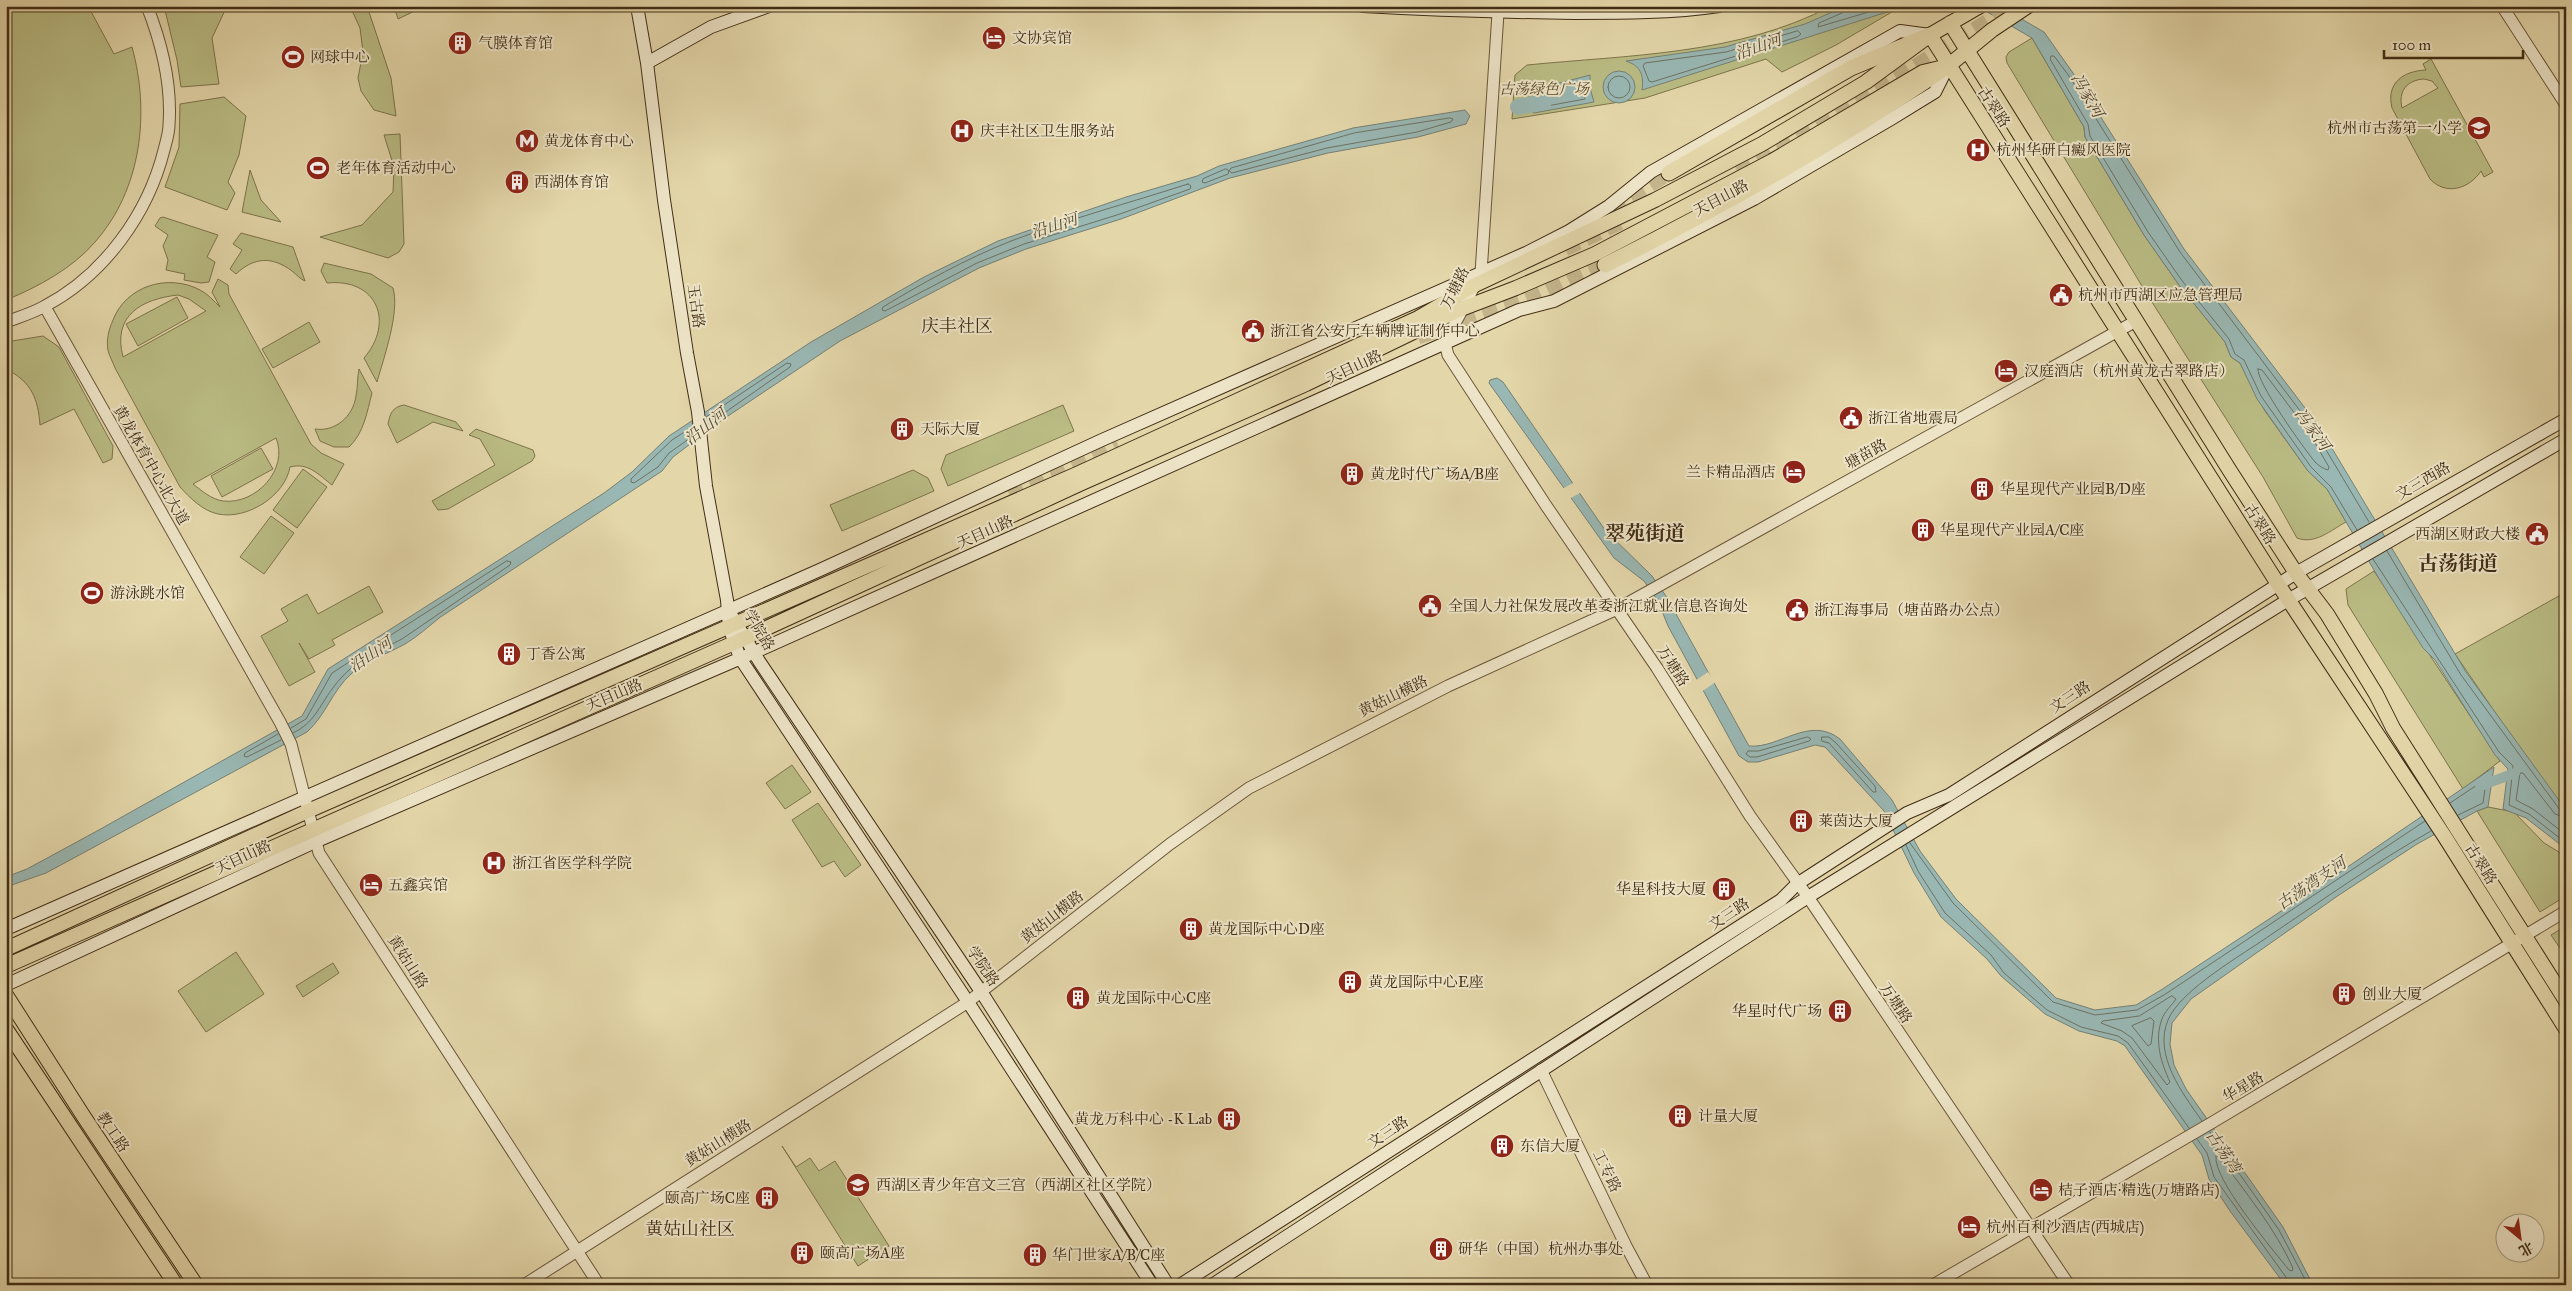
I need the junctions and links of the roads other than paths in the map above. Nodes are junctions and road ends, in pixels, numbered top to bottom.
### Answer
1 (147, 6) edge
2 (637, 6) edge
3 (768, 6) edge
4 (1363, 6) edge
5 (1719, 6) edge
6 (2502, 6) edge
7 (2027, 7) edge
8 (1976, 8) edge
9 (1498, 13) junction
10 (1950, 24) junction
11 (1930, 35) junction
12 (1966, 51) junction
13 (647, 63) junction
14 (1948, 66) junction
15 (2566, 105) edge
16 (1669, 173) tunnel mouth
17 (1605, 265) tunnel mouth
18 (1478, 279) junction
19 (45, 306) junction
20 (1461, 309) junction
21 (2136, 321) junction
22 (6, 322) edge
23 (2117, 332) junction
24 (1445, 343) junction
25 (2566, 419) edge
26 (2566, 439) edge
27 (2296, 573) junction
28 (2278, 584) junction
29 (2308, 590) junction
30 (2288, 600) junction
31 (1617, 609) junction
32 (727, 610) junction
33 (734, 626) junction
34 (233, 636) joint
35 (740, 640) junction
36 (755, 652) junction
37 (740, 658) junction
38 (304, 797) junction
39 (308, 811) junction
40 (315, 835) junction
41 (1797, 884) junction
42 (1808, 897) junction
43 (2566, 911) edge
44 (6, 929) edge
45 (2523, 935) junction
46 (2511, 944) junction
47 (6, 949) edge
48 (6, 966) edge
49 (6, 985) edge
50 (982, 993) junction
51 (6, 995) edge
52 (2566, 1001) edge
53 (968, 1002) junction
54 (6, 1028) edge
55 (2566, 1028) edge
56 (1541, 1070) junction
57 (2031, 1227) junction
58 (577, 1251) junction
59 (176, 1285) edge
60 (196, 1285) edge
61 (524, 1285) edge
62 (599, 1285) edge
63 (1152, 1285) edge
64 (1168, 1285) edge
65 (1180, 1285) edge
66 (1212, 1285) edge
67 (1647, 1285) edge
68 (1933, 1285) edge
69 (2069, 1285) edge

1 - 19 street
2 - 13 main road, 玉古路
3 - 13 main road
4 - 9 main road
5 - 9 main road
6 - 15 street
7 - 12 main road, 天目山路
8 - 10 main road, 天目山路
9 - 18 street, 万塘路
10 - 11 main road, 天目山路
10 - 12 main road, 古翠路
11 - 14 main road, 古翠路
11 - 16 highway
11 - 18 main road, 天目山路
11 - 18 main road, 天目山路
12 - 14 main road, 天目山路
12 - 21 main road, 古翠路
13 - 32 main road, 玉古路
14 - 17 highway
14 - 20 main road, 天目山路
14 - 23 main road, 古翠路
14 - 24 main road, 天目山路
18 - 20 street, 万塘路
18 - 32 main road, 天目山路
18 - 33 main road, 天目山路
19 - 22 street
19 - 34 street, 黄龙体育中心北大道
20 - 24 street, 万塘路
20 - 35 main road, 天目山路
21 - 23 street, 塘苗路
21 - 27 main road, 古翠路
23 - 28 main road, 古翠路
23 - 31 street, 塘苗路
24 - 31 street, 万塘路
24 - 36 main road, 天目山路
25 - 27 main road, 文三西路
26 - 29 main road
27 - 28 main road, 文三路
27 - 29 main road, 古翠路
28 - 30 main road, 古翠路
28 - 41 main road, 文三路
29 - 30 main road, 文三路
29 - 45 main road, 古翠路
30 - 42 main road, 文三路
30 - 46 main road, 古翠路
31 - 41 street, 万塘路
31 - 50 street, 黄姑山横路
32 - 33 main road, 学院路
32 - 38 main road, 天目山路
33 - 35 main road, 学院路
33 - 39 main road, 天目山路
34 - 38 street, 黄姑山路
35 - 36 main road, 学院路
35 - 37 main road, 学院路
35 - 40 main road, 天目山路
36 - 37 main road, 天目山路
36 - 50 main road, 学院路
37 - 40 main road, 天目山路
37 - 53 main road, 学院路
38 - 39 street, 黄姑山路
38 - 44 main road, 天目山路
39 - 40 street, 黄姑山路
39 - 47 main road, 天目山路
40 - 48 main road, 天目山路
40 - 49 main road, 天目山路
40 - 58 street, 黄姑山路
41 - 42 street, 万塘路
41 - 65 main road, 文三路
42 - 56 main road, 文三路
42 - 57 street, 万塘路
43 - 45 street, 华星路
45 - 46 street, 华星路
45 - 52 main road, 古翠路
46 - 55 main road, 古翠路
46 - 57 street, 华星路
50 - 53 street, 黄姑山横路
50 - 64 main road, 学院路
51 - 60 main road, 教工路
53 - 58 street, 黄姑山横路
53 - 63 main road, 学院路
54 - 59 main road, 教工路
56 - 66 main road, 文三路
56 - 67 street, 工专路
57 - 68 street, 华星路
57 - 69 street, 万塘路
58 - 61 street, 黄姑山横路
58 - 62 street, 黄姑山路

